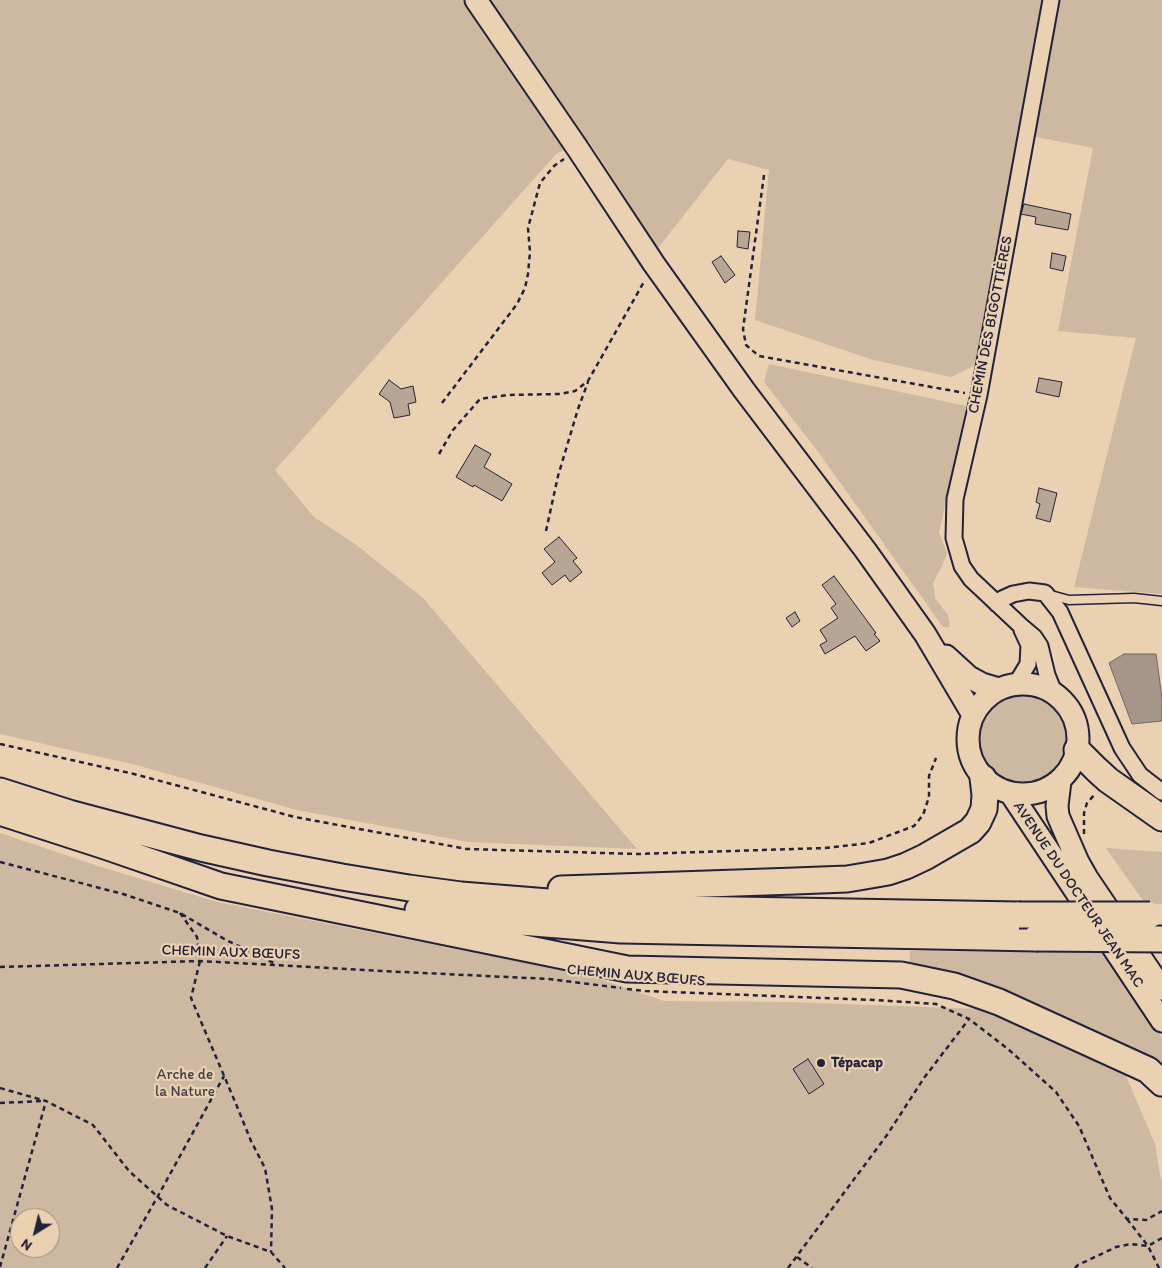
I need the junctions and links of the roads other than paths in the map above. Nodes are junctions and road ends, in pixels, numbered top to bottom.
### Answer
1 (476, 0) edge
2 (1051, 0) edge
3 (1044, 593) junction
4 (1162, 601) edge
5 (997, 604) junction
6 (1021, 626) junction
7 (924, 634) junction
8 (1008, 687) junction
9 (1055, 695) junction
10 (973, 715) junction
11 (1077, 750) junction
12 (982, 778) junction
13 (1060, 781) junction
14 (0, 791) edge
15 (1162, 792) edge
16 (1011, 794) junction
17 (0, 812) edge
18 (1162, 818) edge
19 (105, 846) junction
20 (409, 888) junction
21 (1156, 915) edge
22 (1162, 939) edge
23 (1162, 989) edge
24 (1162, 1021) edge
25 (1162, 1083) edge

1 - 7 main road
2 - 5 street, CHEMIN DES BIGOTTIÈRES
3 - 4 lane
3 - 5 street
3 - 15 street
5 - 6 street, CHEMIN DES BIGOTTIÈRES
6 - 8 street
6 - 9 street, CHEMIN DES BIGOTTIÈRES
7 - 8 main road
7 - 10 main road
8 - 9 main road
8 - 10 main road
9 - 11 main road
10 - 12 main road
11 - 13 main road
11 - 18 highway
12 - 16 main road
12 - 20 highway
13 - 16 main road
13 - 23 main road, AVENUE DU DOCTEUR JEAN MAC
14 - 20 highway
16 - 24 main road, AVENUE DU DOCTEUR JEAN MAC
17 - 19 highway
19 - 22 highway, bridge
19 - 25 highway
20 - 21 highway, bridge

